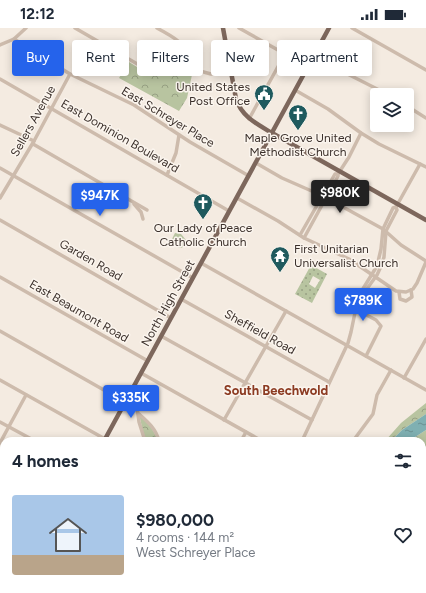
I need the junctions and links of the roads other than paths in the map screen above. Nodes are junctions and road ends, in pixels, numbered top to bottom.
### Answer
1 (26, 28) edge
2 (75, 28) edge
3 (157, 28) edge
4 (168, 28) edge
5 (223, 28) edge
6 (228, 28) edge
7 (239, 28) edge
8 (329, 28) edge
9 (352, 28) edge
10 (166, 33) junction
11 (225, 35) junction
12 (14, 39) junction
13 (178, 40) edge
14 (226, 40) edge
15 (323, 40) edge
16 (0, 45) edge
17 (277, 49) edge
18 (137, 63) edge
19 (277, 69) edge
20 (426, 70) edge
21 (70, 74) junction
22 (231, 76) edge
23 (303, 76) edge
24 (352, 76) edge
25 (0, 79) edge
26 (375, 88) edge
27 (295, 90) junction
28 (51, 108) junction
29 (414, 110) edge
30 (426, 118) edge
31 (250, 119) junction
32 (0, 125) edge
33 (272, 133) junction
34 (361, 133) junction
35 (179, 135) junction
36 (33, 142) junction
37 (256, 163) junction
38 (420, 164) junction
39 (426, 167) edge
40 (0, 168) edge
41 (338, 172) junction
42 (167, 175) junction
43 (14, 176) junction
44 (249, 176) junction
45 (325, 197) junction
46 (0, 198) edge
47 (237, 198) junction
48 (132, 202) junction
49 (397, 206) junction
50 (147, 210) dead end
51 (229, 211) junction
52 (143, 219) dead end
53 (0, 220) edge
54 (426, 220) edge
55 (384, 230) junction
56 (300, 235) junction
57 (304, 238) junction
58 (426, 262) edge
59 (201, 263) junction
60 (374, 276) junction
61 (0, 277) edge
62 (193, 278) junction
63 (411, 290) junction
64 (399, 292) junction
65 (181, 299) junction
66 (355, 309) junction
67 (286, 310) junction
68 (171, 318) junction
69 (0, 331) edge
70 (161, 336) junction
71 (426, 339) edge
72 (347, 345) junction
73 (266, 346) junction
74 (366, 356) junction
75 (148, 361) junction
76 (391, 370) junction
77 (141, 373) junction
78 (404, 378) junction
79 (0, 380) edge
80 (329, 382) junction
81 (245, 383) junction
82 (426, 390) edge
83 (26, 395) junction
84 (129, 395) junction
85 (125, 402) junction
86 (139, 414) junction
87 (224, 420) junction
88 (312, 420) junction
89 (0, 422) edge
90 (9, 427) junction
91 (246, 432) junction
92 (3, 437) edge
93 (28, 437) edge
94 (100, 437) edge
95 (107, 437) edge
96 (144, 437) edge
97 (158, 437) edge
98 (243, 437) edge
99 (255, 437) edge
100 (304, 437) edge
101 (356, 437) edge

1 - 12 street
2 - 18 street
3 - 10 street
4 - 10 street
5 - 11 main road
6 - 11 main road
7 - 17 street
8 - 15 main road, North High Street
9 - 20 street
10 - 13 street
11 - 14 main road
12 - 16 street
12 - 21 street, East Schreyer Place
19 - 31 street
21 - 28 street, Sellers Avenue
21 - 35 street, East Schreyer Place
22 - 31 main road
23 - 27 main road, North High Street
24 - 26 street
25 - 28 street, East Dominion Boulevard
27 - 33 main road, North High Street
27 - 34 street
28 - 36 street, Sellers Avenue
28 - 42 street, East Dominion Boulevard
29 - 30 street
31 - 33 main road
32 - 36 street
33 - 37 main road, North High Street
33 - 41 main road
34 - 38 street
34 - 41 street
35 - 42 street
35 - 44 street, East Schreyer Place
36 - 43 street, Sellers Avenue
36 - 48 street
37 - 44 main road, North High Street
37 - 45 street
38 - 39 street
38 - 49 street
40 - 43 street
41 - 45 street
41 - 49 main road
42 - 51 street, East Dominion Boulevard
43 - 46 street, Sellers Avenue
43 - 62 street
44 - 47 main road, North High Street
45 - 55 street
45 - 56 street
45 - 57 street
47 - 51 main road, North High Street
47 - 56 street
48 - 50 street
48 - 52 street
49 - 54 main road
49 - 55 street
51 - 59 main road, North High Street
53 - 68 street, Garden Road
55 - 58 street
55 - 60 street
56 - 57 street
57 - 60 street
58 - 63 street
59 - 62 main road, North High Street
59 - 67 street
60 - 64 street
60 - 66 street
61 - 75 street, East Beaumont Road
62 - 65 main road, North High Street
63 - 64 street
63 - 64 street
65 - 68 main road, North High Street
65 - 73 street, Sheffield Road
66 - 72 street
66 - 74 street
67 - 72 street
67 - 73 street
68 - 70 main road, North High Street
69 - 85 street
70 - 75 main road, North High Street
70 - 81 street
71 - 78 street
72 - 74 street
72 - 80 street
73 - 80 street, Sheffield Road
73 - 81 street
74 - 76 street
75 - 77 main road, North High Street
76 - 78 street
76 - 101 street
77 - 84 main road, North High Street
77 - 87 street
78 - 82 street
79 - 83 street
80 - 88 street
81 - 87 street
81 - 88 street
83 - 90 street
83 - 94 street
84 - 85 main road, North High Street
84 - 86 street
85 - 95 main road, North High Street
86 - 96 street
86 - 97 street
87 - 91 street
88 - 100 street
89 - 90 street
90 - 92 street
90 - 93 street
91 - 98 street
91 - 99 street

